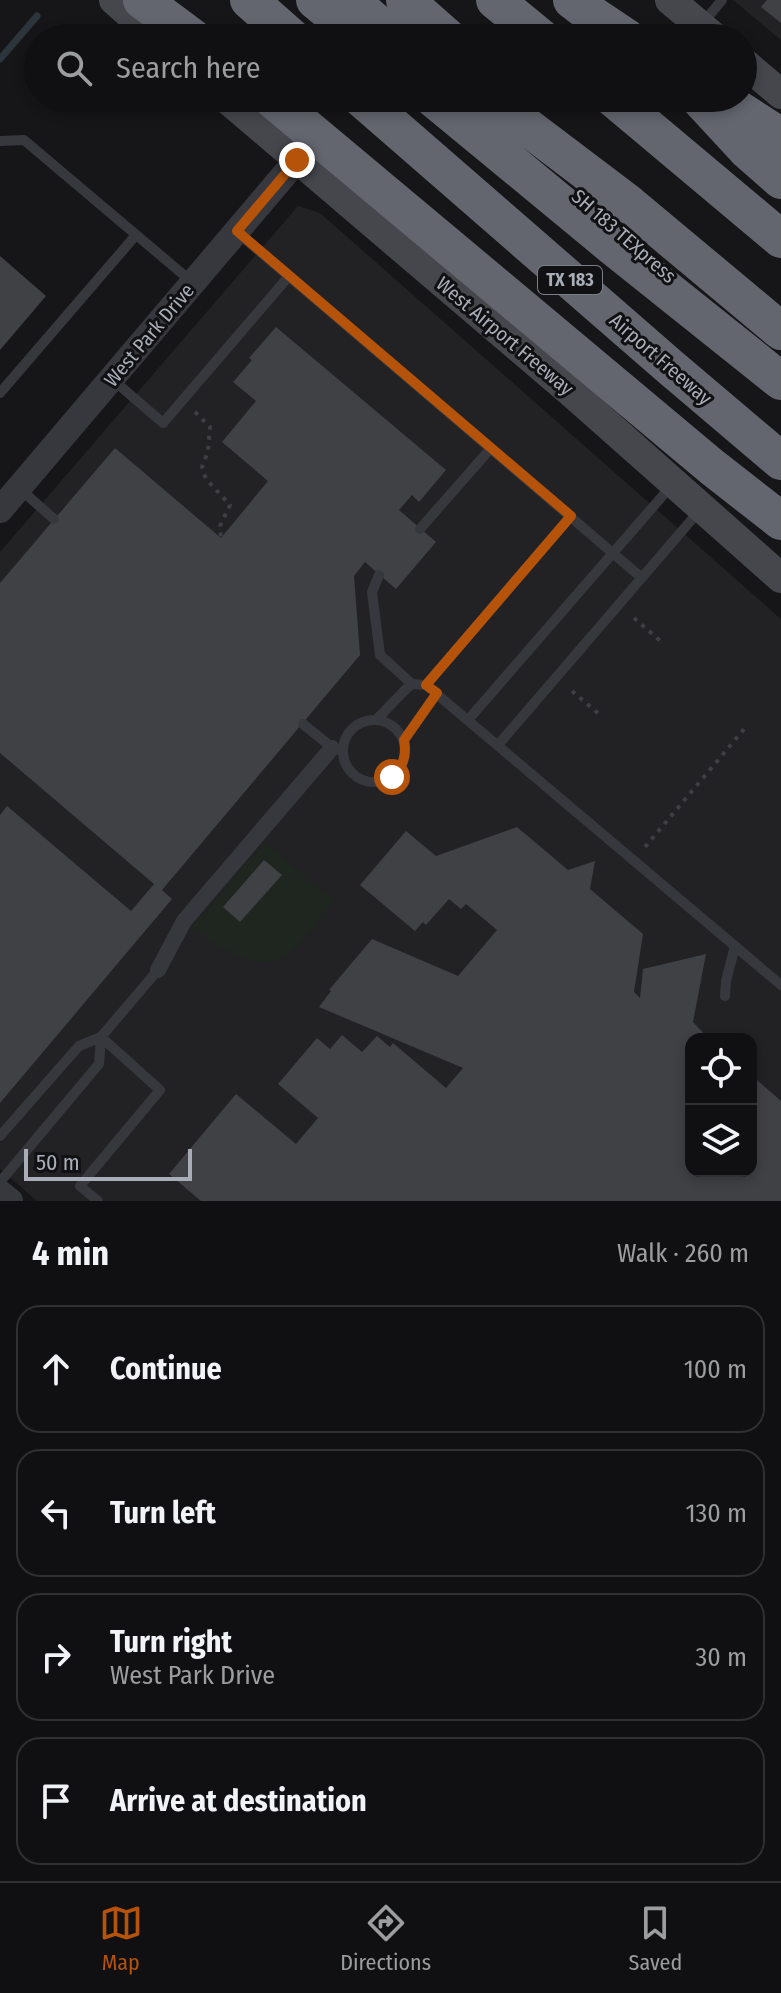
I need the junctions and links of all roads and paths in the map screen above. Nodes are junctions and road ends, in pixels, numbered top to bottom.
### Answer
1 (114, 0) edge
2 (142, 0) edge
3 (249, 0) edge
4 (315, 0) edge
5 (350, 0) edge
6 (377, 0) edge
7 (405, 0) edge
8 (495, 0) edge
9 (572, 0) edge
10 (609, 0) edge
11 (670, 0) edge
12 (722, 0) edge
13 (141, 24) edge
14 (174, 24) edge
15 (276, 24) edge
16 (344, 24) edge
17 (378, 24) edge
18 (404, 24) edge
19 (432, 24) edge
20 (524, 24) edge
21 (606, 24) edge
22 (631, 24) edge
23 (698, 24) edge
24 (712, 24) edge
25 (757, 74) edge
26 (781, 94) edge
27 (242, 112) edge
28 (288, 112) edge
29 (377, 112) edge
30 (450, 112) edge
31 (480, 112) edge
32 (507, 112) edge
33 (530, 112) edge
34 (630, 112) edge
35 (719, 112) edge
36 (734, 112) edge
37 (0, 141) edge
38 (765, 144) edge
39 (297, 160) junction
40 (781, 180) edge
41 (629, 204) junction
42 (237, 231) junction
43 (136, 235) junction
44 (781, 239) edge
45 (289, 276) junction
46 (193, 283) junction
47 (781, 331) edge
48 (112, 379) junction
49 (781, 379) edge
50 (0, 393) edge
51 (195, 412) dead end
52 (491, 448) junction
53 (781, 461) edge
54 (674, 484) junction
55 (19, 488) junction
56 (702, 509) junction
57 (0, 510) edge
58 (571, 516) junction
59 (54, 519) dead end
60 (781, 521) edge
61 (420, 529) dead end
62 (221, 538) dead end
63 (614, 553) junction
64 (379, 575) dead end
65 (642, 578) junction
66 (781, 578) edge
67 (634, 618) dead end
68 (664, 644) dead end
69 (412, 684) junction
70 (426, 685) junction
71 (572, 691) dead end
72 (437, 693) junction
73 (600, 715) dead end
74 (377, 719) junction
75 (468, 720) junction
76 (303, 724) dead end
77 (745, 728) dead end
78 (404, 740) junction
79 (498, 745) junction
80 (338, 752) junction
81 (645, 847) dead end
82 (735, 946) junction
83 (158, 970) joint
84 (781, 985) edge
85 (725, 996) dead end
86 (101, 1037) junction
87 (0, 1136) edge
88 (0, 1182) edge
89 (0, 1193) edge
90 (10, 1201) edge
91 (98, 1201) edge

1 - 13 main road
2 - 14 highway
3 - 15 highway
4 - 16 highway
5 - 17 highway
6 - 18 highway
7 - 19 highway
8 - 20 highway
9 - 21 highway
10 - 22 highway
11 - 23 main road
12 - 24 lane
25 - 26 main road
27 - 39 main road, West Airport Freeway
28 - 60 highway
29 - 53 highway, Airport Freeway / TX 183
30 - 49 highway
31 - 49 highway, SH 183 TEXpress
32 - 41 highway, SH 183 TEXpress
33 - 41 highway
34 - 44 highway
35 - 38 highway
36 - 38 highway
37 - 43 lane
38 - 40 highway
39 - 42 street, West Park Drive
39 - 54 main road, West Airport Freeway
41 - 47 highway, SH 183 TEXpress
42 - 45 lane
42 - 46 street, West Park Drive
43 - 46 lane
43 - 50 lane
45 - 48 lane
45 - 52 lane
46 - 48 street, West Park Drive
48 - 55 street, West Park Drive
51 - 62 path
52 - 58 lane
52 - 61 lane
54 - 56 main road, West Airport Freeway
54 - 63 lane
55 - 57 street, West Park Drive
55 - 59 lane
56 - 65 lane
56 - 66 main road, West Airport Freeway
58 - 63 lane
58 - 70 lane
63 - 65 lane
63 - 75 lane
64 - 69 lane
65 - 79 lane
67 - 68 path
69 - 70 lane
69 - 74 lane
70 - 72 lane
71 - 73 path
72 - 75 lane
72 - 78 lane
74 - 78 lane
74 - 80 lane
75 - 79 lane
76 - 80 lane
77 - 81 path
78 - 80 lane
79 - 82 lane
80 - 83 street
82 - 84 lane
82 - 85 lane
83 - 86 lane
86 - 87 lane
86 - 88 lane
86 - 91 lane
89 - 90 street

